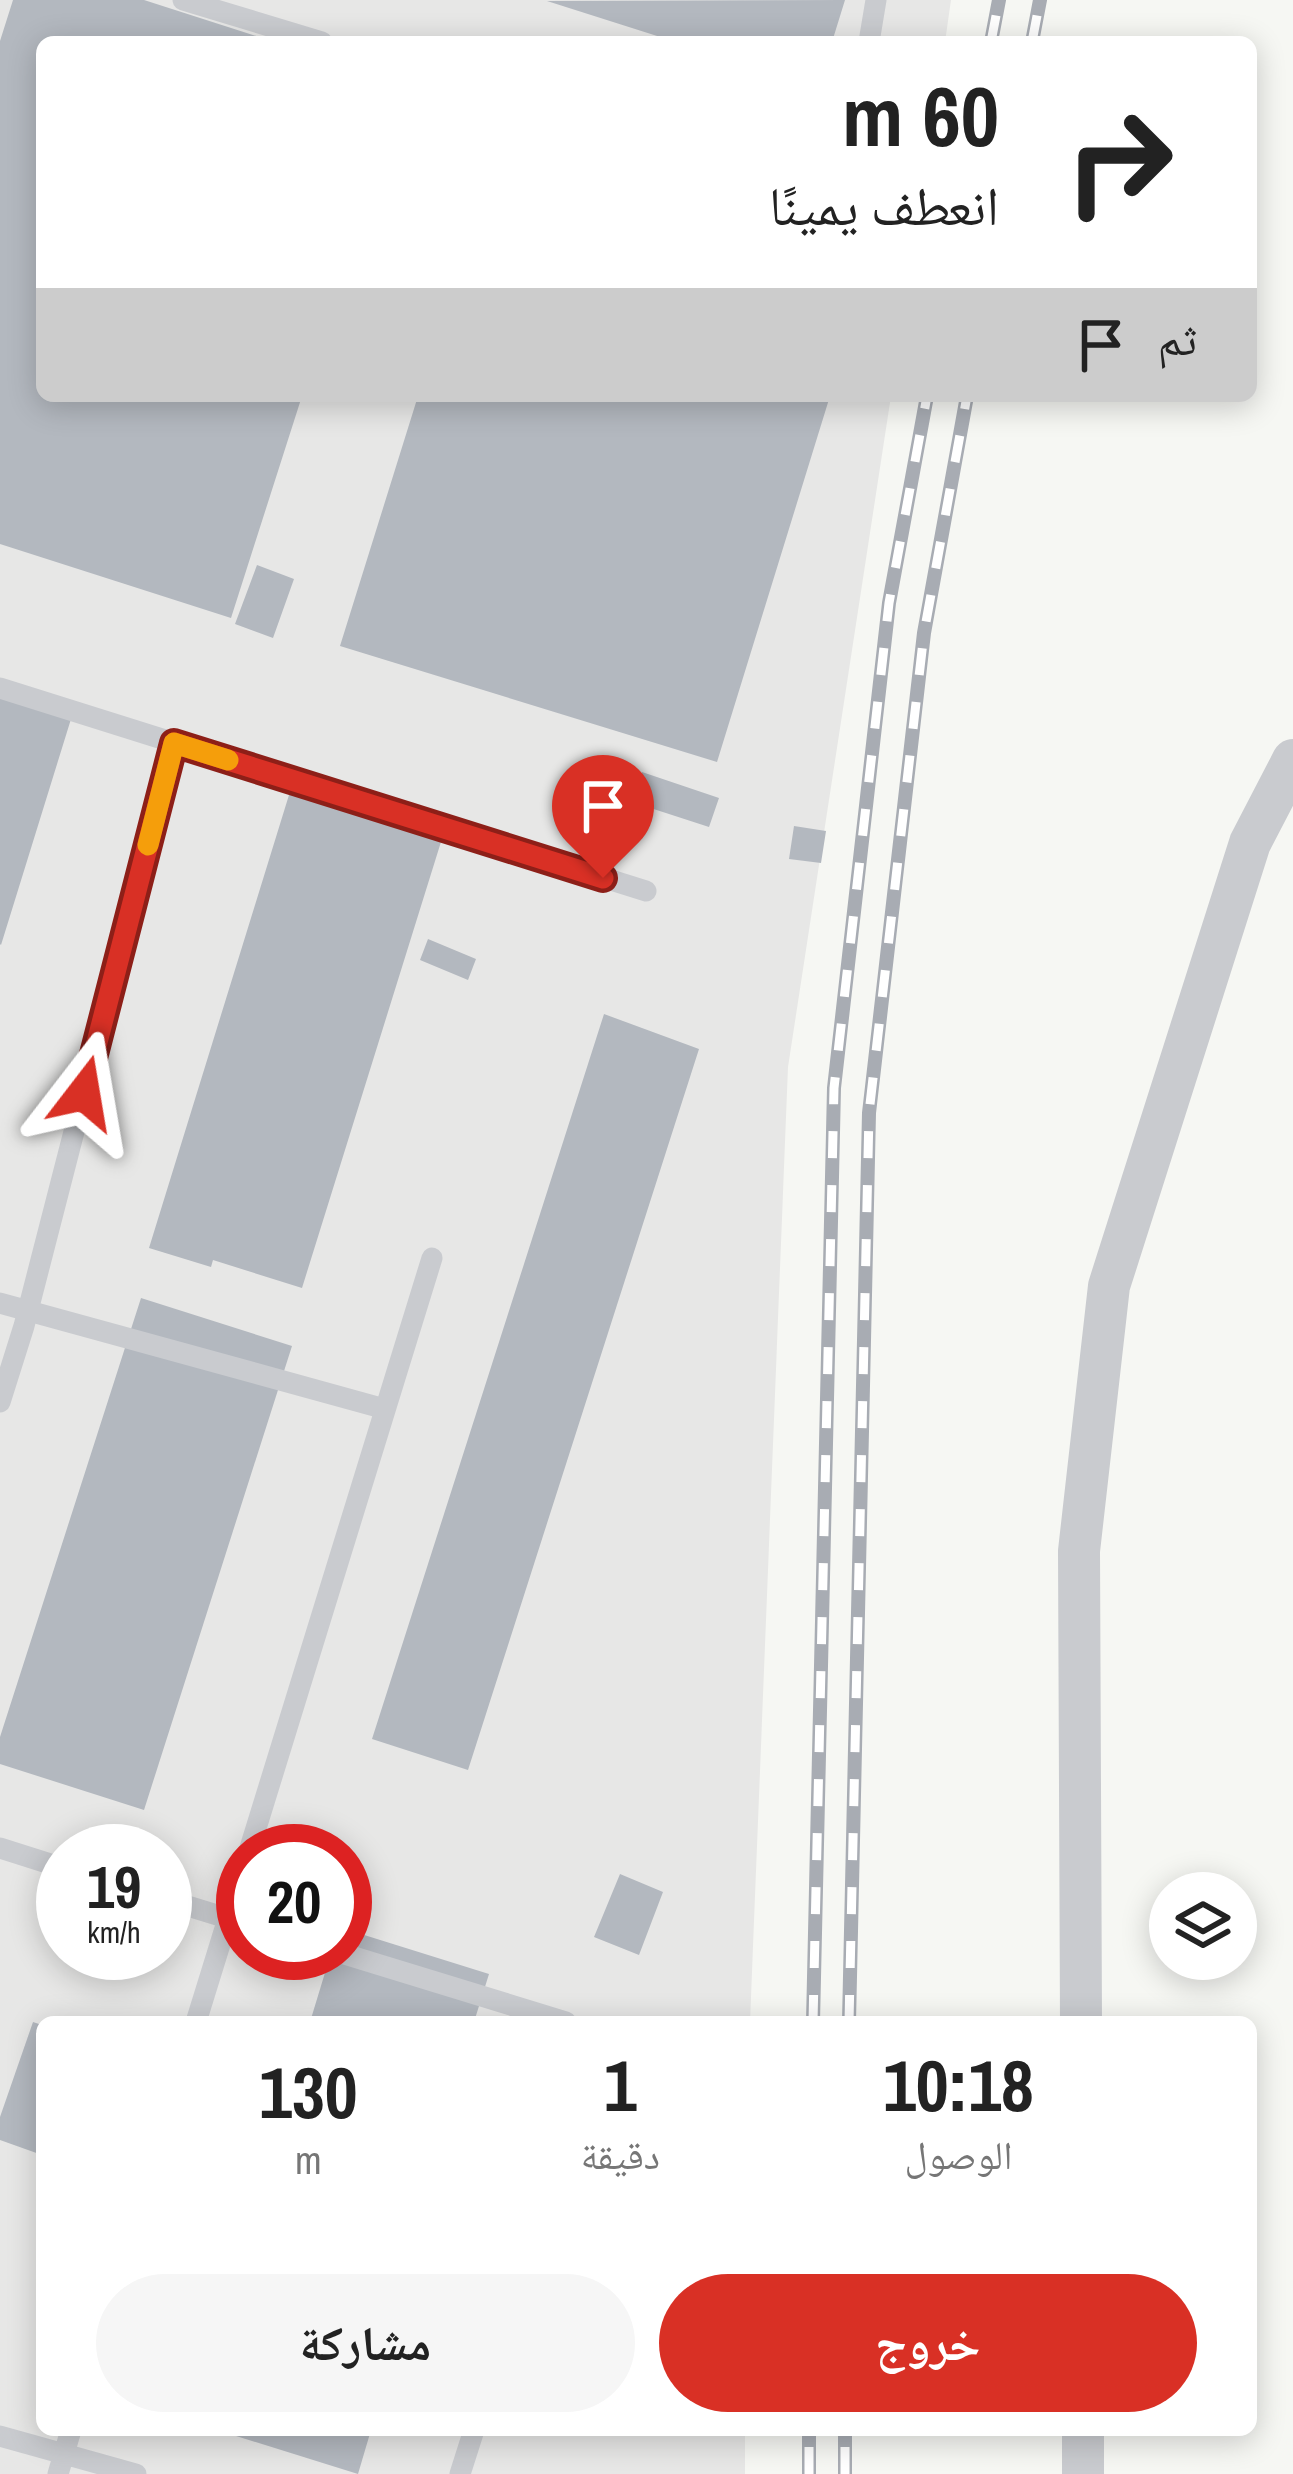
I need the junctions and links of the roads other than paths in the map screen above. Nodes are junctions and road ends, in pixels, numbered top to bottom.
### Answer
1 (183, 0) edge
2 (876, 0) edge
3 (302, 36) edge
4 (870, 36) edge
5 (0, 688) edge
6 (174, 743) junction
7 (1293, 760) edge
8 (646, 891) dead end
9 (432, 1258) dead end
10 (0, 1303) edge
11 (28, 1311) junction
12 (0, 1402) edge
13 (385, 1409) junction
14 (257, 1824) edge
15 (0, 1849) edge
16 (36, 1860) edge
17 (372, 1963) edge
18 (216, 1971) edge
19 (198, 2016) edge
20 (546, 2016) edge
21 (1081, 2016) edge
22 (0, 2436) edge
23 (472, 2436) edge
24 (1083, 2436) edge
25 (61, 2464) edge
26 (136, 2474) edge
27 (460, 2474) edge
28 (1083, 2474) edge

1 - 3 lane
2 - 4 lane
5 - 6 lane
6 - 8 lane
6 - 11 lane
7 - 21 street
9 - 13 lane
10 - 11 lane
11 - 12 lane
11 - 13 lane
13 - 14 lane
15 - 16 lane
17 - 20 lane
18 - 19 lane
22 - 25 lane
23 - 27 lane
24 - 28 street
25 - 26 lane

